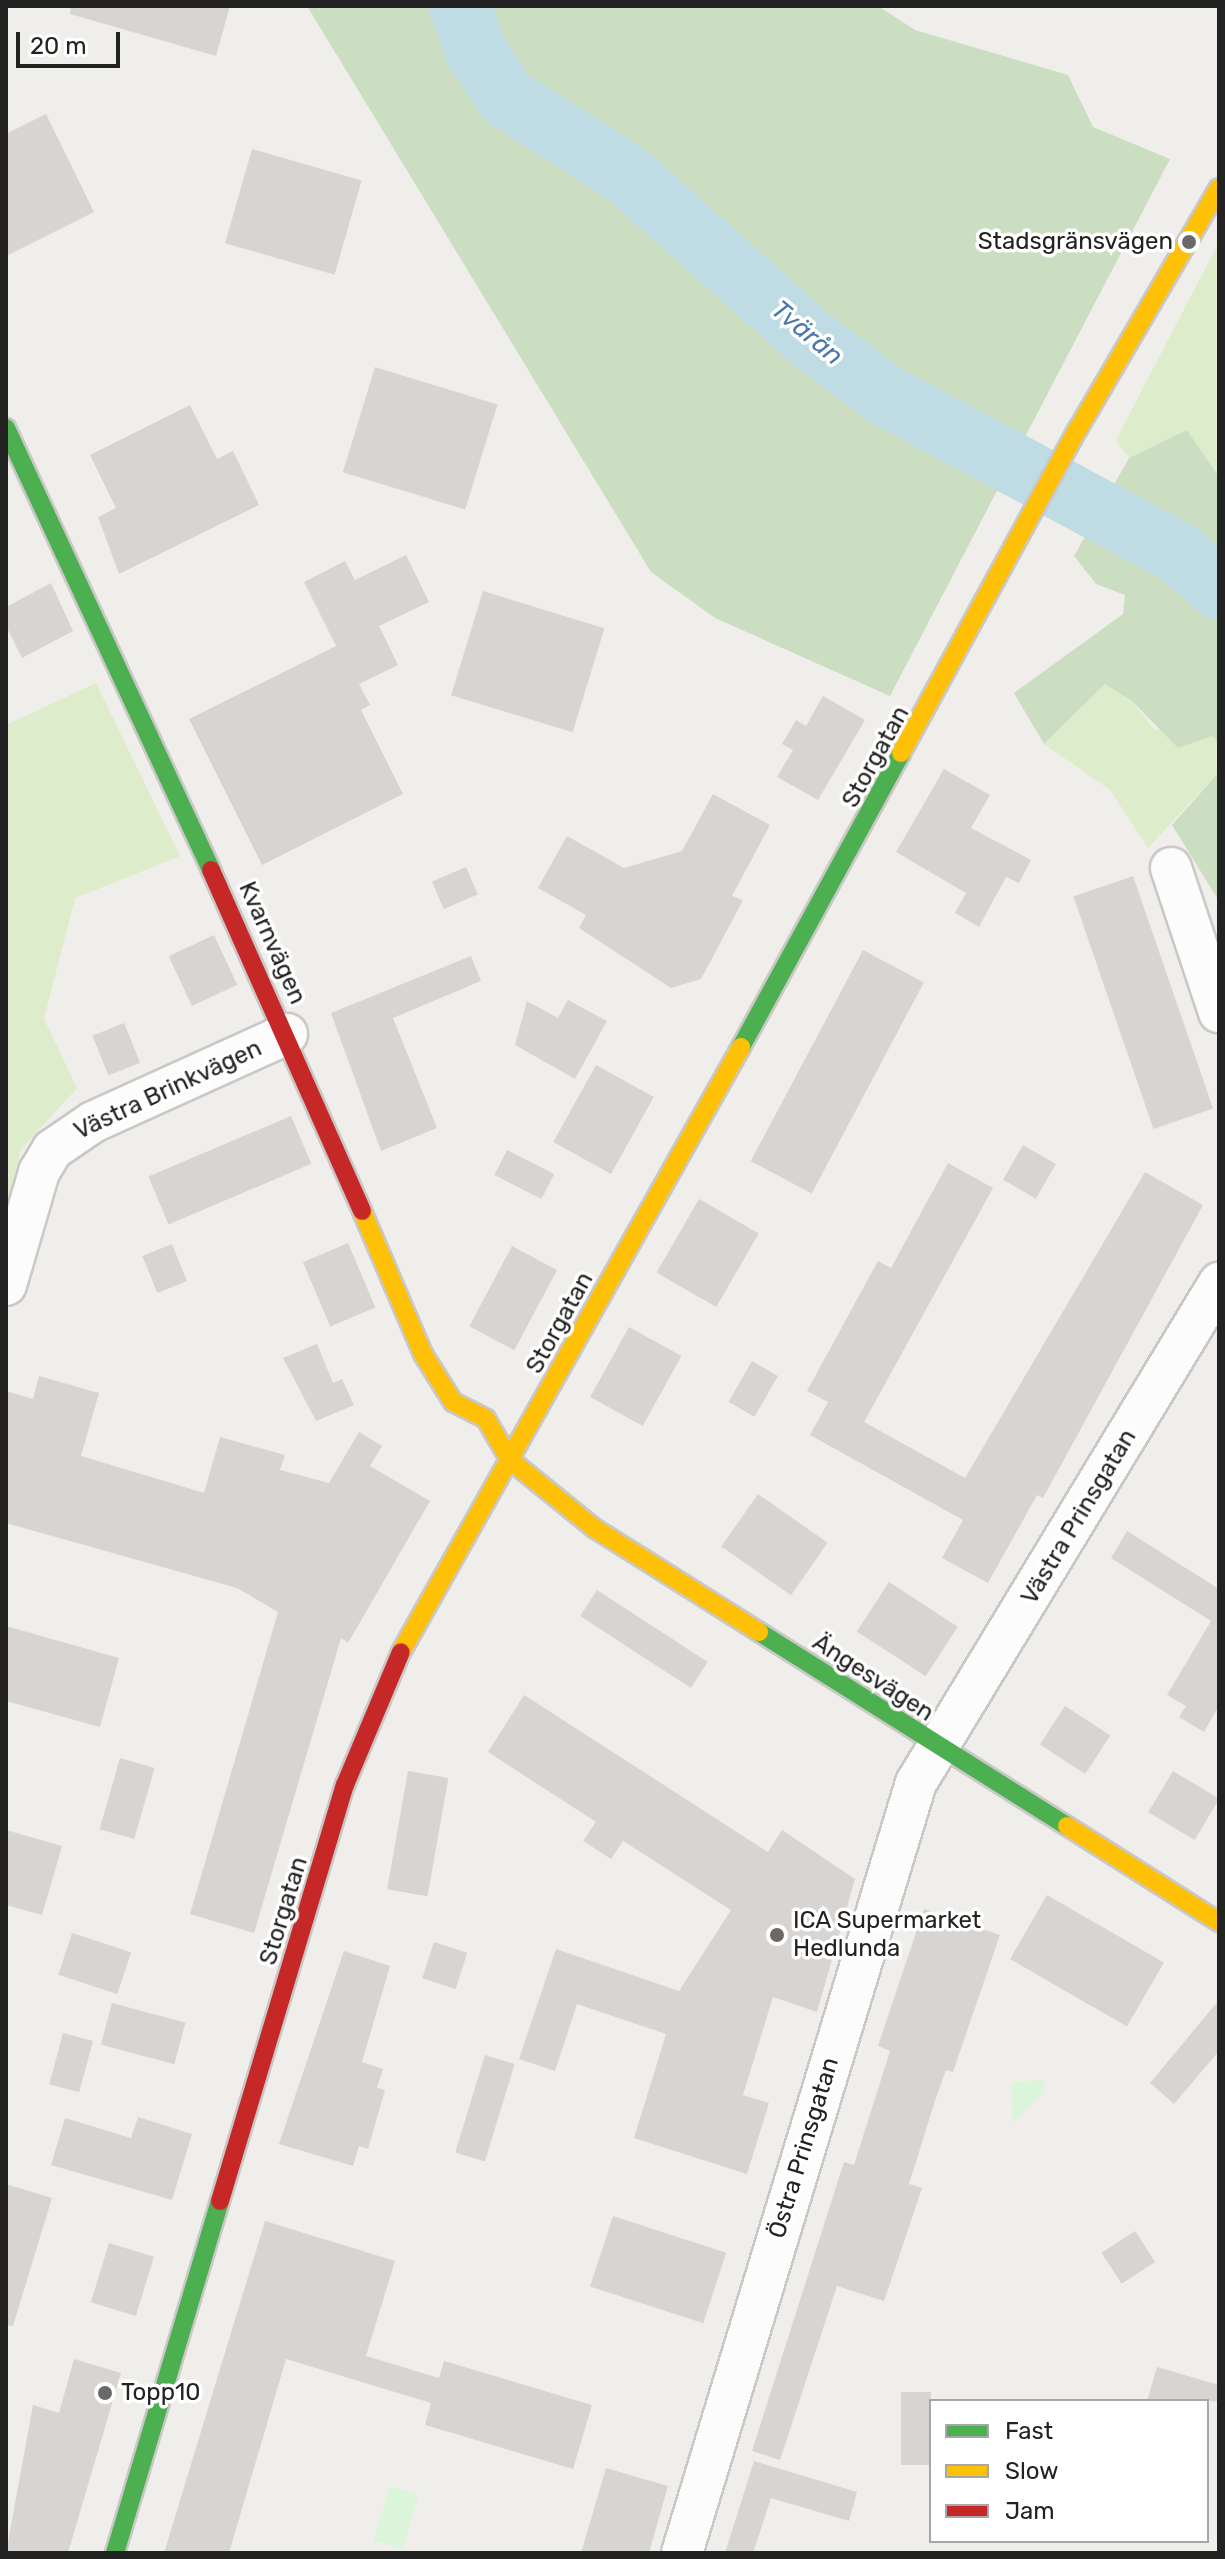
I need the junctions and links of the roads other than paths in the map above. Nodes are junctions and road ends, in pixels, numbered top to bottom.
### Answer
1 (1219, 188) edge
2 (6, 428) edge
3 (1171, 868) dead end
4 (1219, 1012) edge
5 (287, 1034) junction
6 (1219, 1283) edge
7 (6, 1285) edge
8 (510, 1460) junction
9 (937, 1748) junction
10 (1219, 1922) edge
11 (115, 2553) edge
12 (682, 2553) edge

1 - 8 street, Storgatan
2 - 5 street, Kvarnvägen
3 - 4 street
5 - 7 street, Västra Brinkvägen
5 - 8 street, Kvarnvägen
6 - 9 street, Västra Prinsgatan
8 - 9 street, Ängesvägen
8 - 11 street, Storgatan
9 - 10 street, Ängesvägen
9 - 12 street, Östra Prinsgatan

